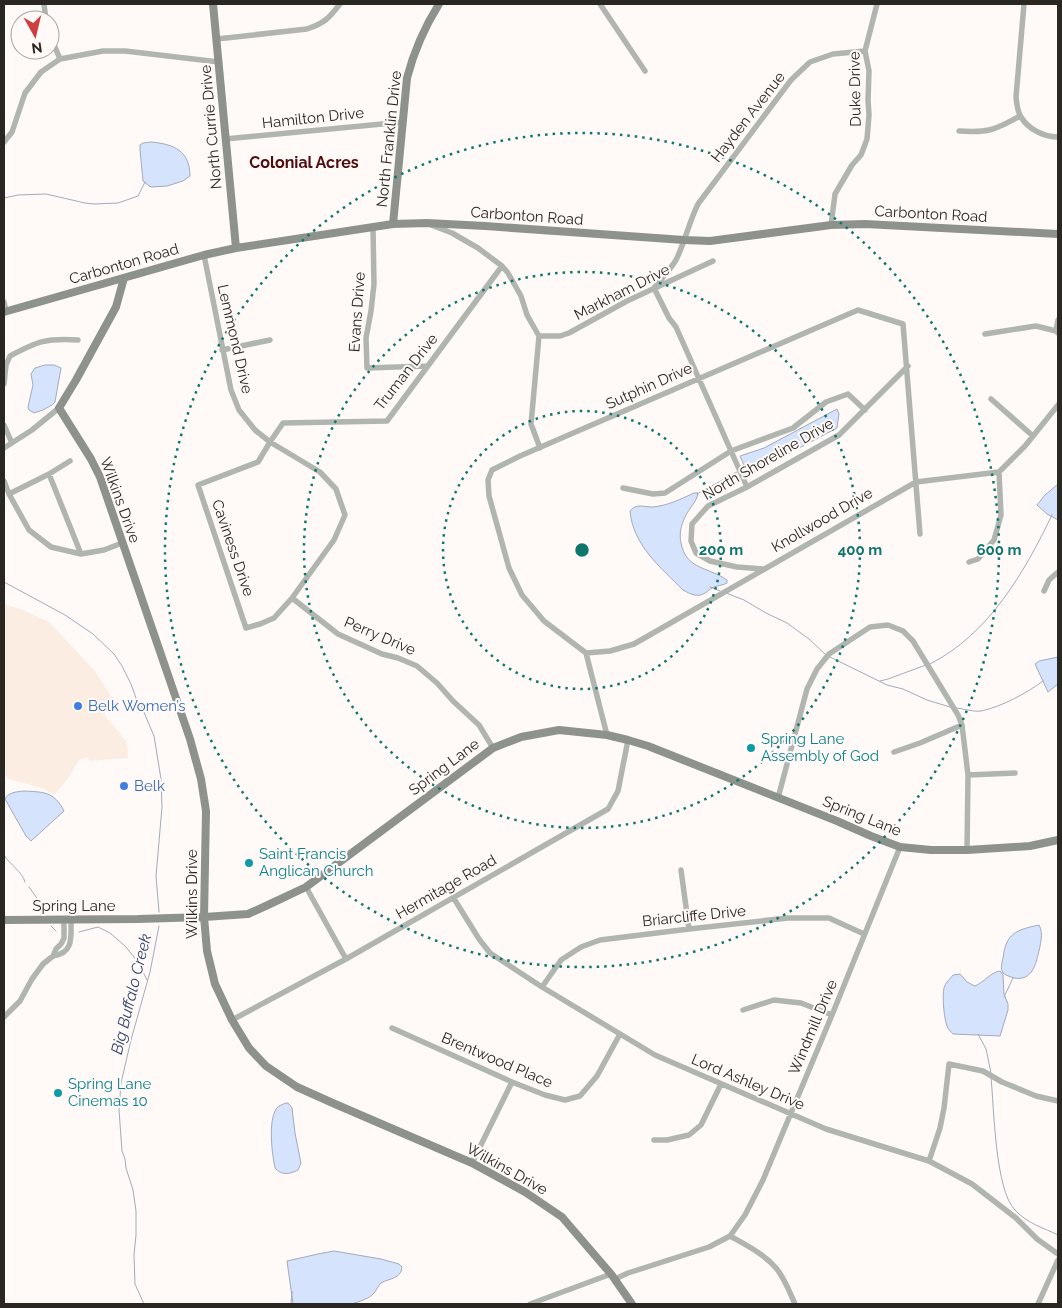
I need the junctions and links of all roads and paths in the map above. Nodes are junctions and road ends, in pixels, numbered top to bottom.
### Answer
1 (213, 4) edge
2 (340, 4) edge
3 (439, 4) edge
4 (600, 4) edge
5 (877, 4) edge
6 (1024, 4) edge
7 (217, 39) junction
8 (865, 51) junction
9 (60, 59) edge
10 (59, 60) edge
11 (219, 62) junction
12 (645, 72) dead end
13 (1020, 116) junction
14 (403, 122) junction
15 (959, 131) dead end
16 (1058, 137) edge
17 (225, 139) junction
18 (4, 142) edge
19 (427, 223) junction
20 (393, 224) junction
21 (831, 225) junction
22 (373, 227) junction
23 (1058, 234) edge
24 (684, 240) junction
25 (236, 248) junction
26 (204, 255) junction
27 (713, 261) dead end
28 (502, 266) junction
29 (124, 278) junction
30 (654, 288) junction
31 (4, 302) edge
32 (5, 312) edge
33 (1058, 320) edge
34 (1057, 332) edge
35 (985, 334) dead end
36 (539, 336) junction
37 (78, 340) dead end
38 (270, 340) dead end
39 (222, 350) junction
40 (427, 366) junction
41 (908, 366) junction
42 (698, 378) junction
43 (4, 379) edge
44 (991, 399) dead end
45 (1058, 405) edge
46 (59, 408) junction
47 (865, 410) junction
48 (1056, 412) edge
49 (4, 425) edge
50 (1033, 436) junction
51 (270, 442) junction
52 (12, 443) junction
53 (4, 448) edge
54 (540, 448) junction
55 (731, 452) junction
56 (70, 461) dead end
57 (999, 472) junction
58 (50, 474) junction
59 (4, 482) edge
60 (916, 482) junction
61 (198, 485) joint
62 (747, 487) junction
63 (623, 488) dead end
64 (9, 494) junction
65 (920, 534) dead end
66 (122, 543) junction
67 (81, 554) junction
68 (969, 562) dead end
69 (763, 569) junction
70 (1058, 572) edge
71 (1044, 591) dead end
72 (292, 598) junction
73 (244, 620) joint
74 (586, 654) junction
75 (962, 724) junction
76 (607, 735) junction
77 (628, 740) junction
78 (492, 748) junction
79 (894, 752) dead end
80 (1015, 772) dead end
81 (968, 775) junction
82 (778, 798) junction
83 (1058, 840) edge
84 (900, 847) junction
85 (967, 850) junction
86 (681, 870) dead end
87 (306, 887) junction
88 (453, 897) junction
89 (204, 917) junction
90 (4, 920) edge
91 (68, 920) junction
92 (689, 929) junction
93 (864, 934) junction
94 (346, 959) junction
95 (542, 987) junction
96 (742, 1010) dead end
97 (832, 1015) junction
98 (4, 1017) edge
99 (232, 1020) junction
100 (392, 1028) dead end
101 (620, 1034) junction
102 (512, 1082) junction
103 (720, 1084) junction
104 (1058, 1101) edge
105 (790, 1114) junction
106 (654, 1140) dead end
107 (929, 1161) junction
108 (472, 1163) junction
109 (730, 1236) junction
110 (1058, 1254) edge
111 (1058, 1260) edge
112 (613, 1277) junction
113 (530, 1304) edge
114 (632, 1304) edge
115 (795, 1304) edge
116 (1038, 1304) edge

1 - 7 street, North Currie Drive
2 - 7 street
3 - 14 street, North Franklin Drive
4 - 12 street
5 - 8 street, Duke Drive
6 - 13 street
7 - 11 street, North Currie Drive
8 - 21 street, Duke Drive
8 - 24 street, Hayden Avenue
9 - 11 street
10 - 18 street
11 - 17 street, North Currie Drive
13 - 15 street
13 - 16 street
14 - 17 street, Hamilton Drive
14 - 20 street, North Franklin Drive
17 - 25 street, North Currie Drive
19 - 20 street, Carbonton Road
19 - 24 street, Carbonton Road
19 - 28 street
20 - 22 street, Carbonton Road
21 - 23 street, Carbonton Road
21 - 24 street, Carbonton Road
22 - 25 street, Carbonton Road
22 - 40 street, Evans Drive
24 - 30 street, Hayden Avenue
25 - 26 street, Carbonton Road
26 - 29 street, Carbonton Road
26 - 39 street, Lemmond Drive
27 - 30 street, Markham Drive
28 - 36 street
28 - 40 street, Truman Drive
29 - 32 street, Carbonton Road
29 - 46 street
30 - 36 street, Markham Drive
30 - 42 street
31 - 32 street
33 - 34 street
34 - 35 street
36 - 54 street
37 - 43 street
38 - 39 street
39 - 51 street, Lemmond Drive
40 - 51 street, Truman Drive
41 - 42 street, Sutphin Drive
41 - 47 street, North Shoreline Drive
41 - 60 street, Sutphin Drive
42 - 54 street, Sutphin Drive
42 - 55 street
44 - 50 street
45 - 48 street
46 - 52 street
46 - 66 street, Wilkins Drive
47 - 55 street
47 - 62 street, North Shoreline Drive
48 - 50 street
49 - 52 street
50 - 57 street
51 - 61 street, Truman Drive
51 - 72 street, Lemmond Drive
52 - 53 street
54 - 74 street, Sutphin Drive
55 - 62 street
55 - 63 street
56 - 58 street
57 - 60 street, Knollwood Drive
57 - 68 street
58 - 64 street
58 - 67 street
59 - 64 street
60 - 65 street, Sutphin Drive
60 - 69 street, Knollwood Drive
61 - 73 street, Caviness Drive
62 - 69 street, North Shoreline Drive
64 - 67 street
66 - 67 street
66 - 89 street, Wilkins Drive
69 - 74 street, Knollwood Drive
70 - 71 street
72 - 73 street, Lemmond Drive
72 - 78 street, Perry Drive
74 - 76 street
75 - 79 street
75 - 81 street
75 - 82 street
76 - 77 street, Spring Lane
76 - 78 street, Spring Lane
77 - 82 street, Spring Lane
77 - 88 street, Hermitage Road
78 - 87 street, Spring Lane
80 - 81 street
81 - 85 street
82 - 84 street, Spring Lane
83 - 85 street, Spring Lane
84 - 85 street, Spring Lane
84 - 93 street, Windmill Drive
86 - 92 street
87 - 89 street, Spring Lane
87 - 94 street
88 - 94 street, Hermitage Road
88 - 95 street, Lord Ashley Drive
89 - 91 street, Spring Lane
89 - 99 street, Wilkins Drive
90 - 91 street, Spring Lane
91 - 98 street
92 - 93 street, Briarcliffe Drive
92 - 95 street, Briarcliffe Drive
93 - 97 street, Windmill Drive
94 - 99 street, Hermitage Road
95 - 101 street, Lord Ashley Drive
96 - 97 street
97 - 105 street, Windmill Drive
99 - 108 street, Wilkins Drive
100 - 102 street, Brentwood Place
101 - 102 street, Brentwood Place
101 - 103 street, Lord Ashley Drive
102 - 108 street
103 - 105 street, Lord Ashley Drive
103 - 106 street
104 - 107 street
105 - 107 street, Lord Ashley Drive
105 - 109 street, Windmill Drive
107 - 110 street, Lord Ashley Drive
108 - 112 street, Wilkins Drive
109 - 112 street, Windmill Drive
109 - 115 street
111 - 116 street
112 - 113 street, Windmill Drive
112 - 114 street, Wilkins Drive

